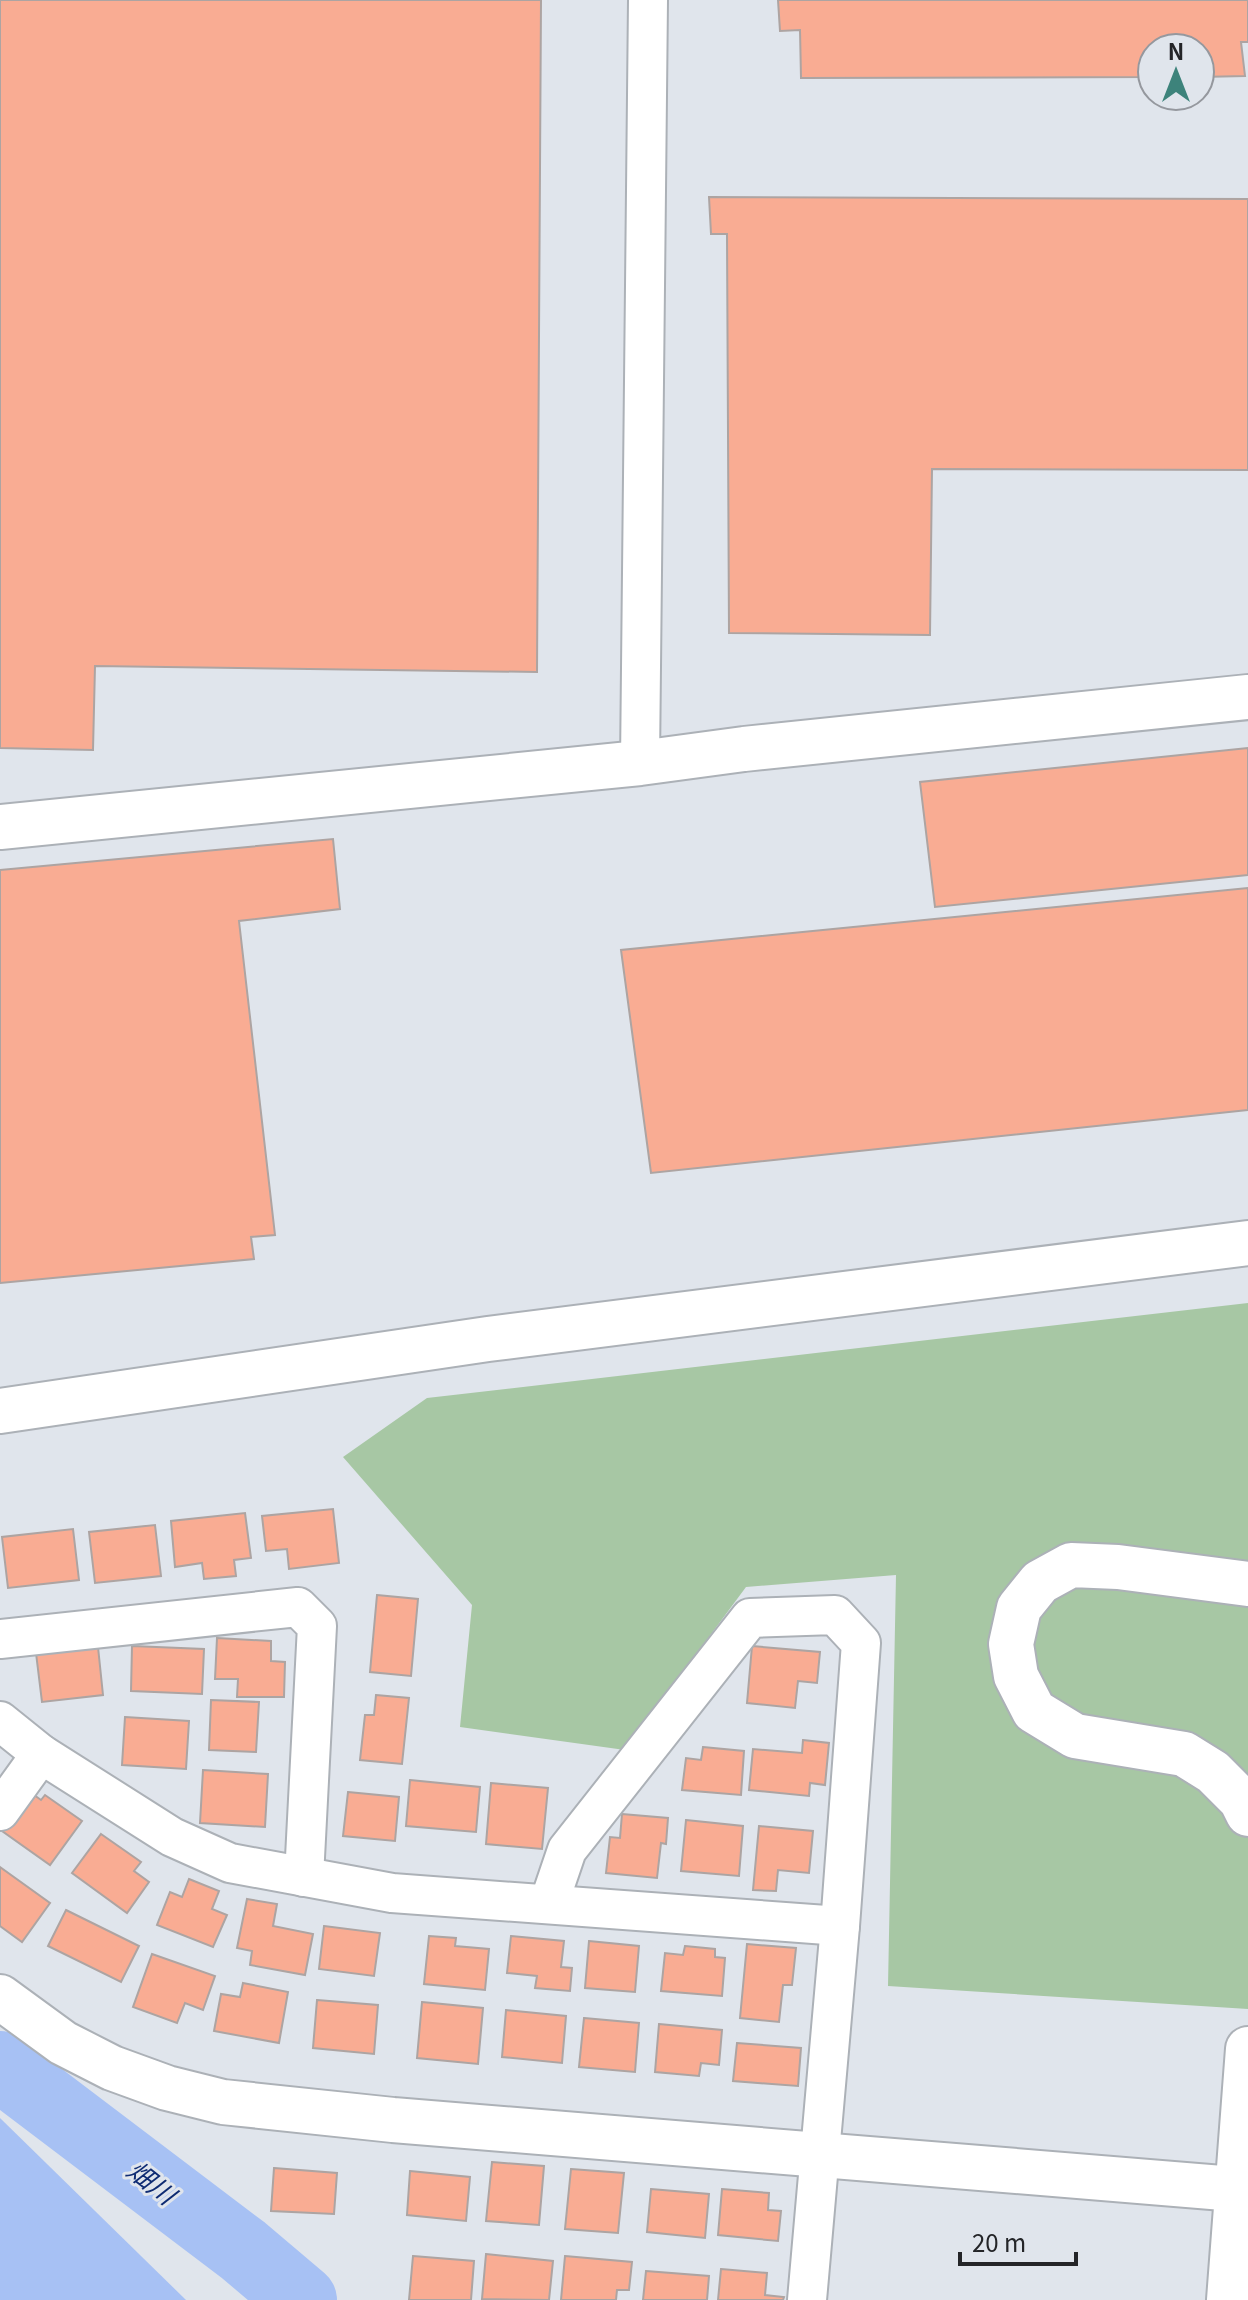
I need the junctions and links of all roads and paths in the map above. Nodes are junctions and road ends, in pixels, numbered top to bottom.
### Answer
1 (648, 0) edge
2 (1248, 697) edge
3 (640, 763) junction
4 (0, 827) edge
5 (1248, 1243) edge
6 (0, 1411) edge
7 (1248, 1584) edge
8 (0, 1639) edge
9 (0, 1721) edge
10 (41, 1754) junction
11 (0, 1811) edge
12 (1248, 1814) edge
13 (304, 1877) junction
14 (549, 1903) junction
15 (840, 1926) junction
16 (0, 1997) edge
17 (1248, 2049) edge
18 (819, 2153) junction
19 (1242, 2189) edge
20 (807, 2300) edge
21 (1229, 2300) edge

1 - 3 street
2 - 3 street
3 - 4 street
5 - 6 street
7 - 12 street
8 - 13 street
9 - 10 street
10 - 11 street
10 - 13 street
13 - 14 street
14 - 15 street
14 - 15 street
15 - 18 street
16 - 18 street
17 - 19 street
18 - 19 street
18 - 20 street
19 - 21 street

